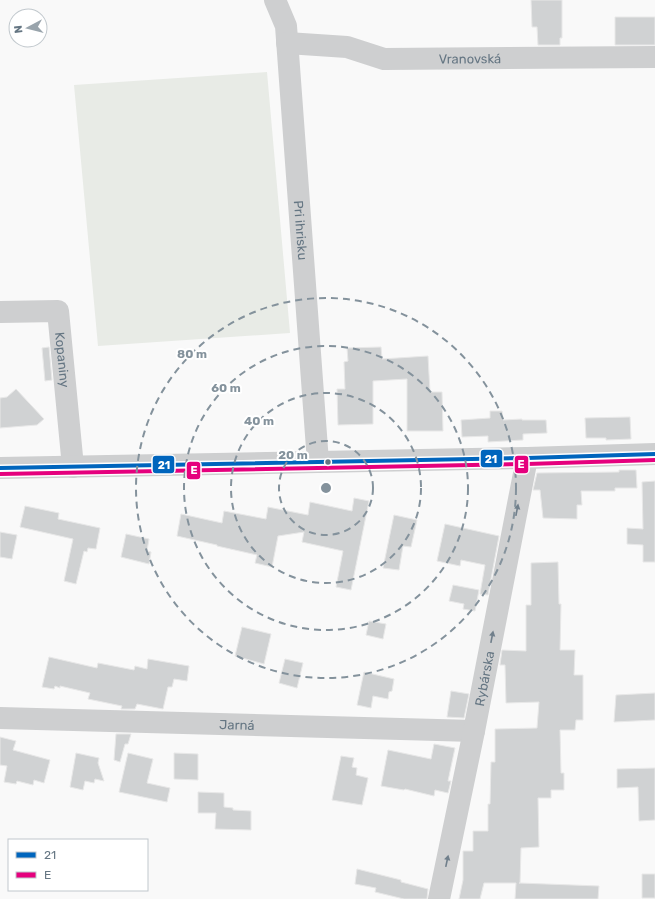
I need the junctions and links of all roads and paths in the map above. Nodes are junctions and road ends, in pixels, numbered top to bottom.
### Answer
1 (275, 0) edge
2 (287, 43) junction
3 (655, 57) edge
4 (0, 312) edge
5 (655, 454) edge
6 (527, 458) junction
7 (318, 462) junction
8 (73, 467) junction
9 (0, 468) edge
10 (0, 718) edge
11 (474, 731) junction
12 (439, 899) edge

1 - 2 street, Pri ihrisku
2 - 3 street, Vranovská
2 - 7 street, Pri ihrisku
4 - 8 street, Kopaniny
5 - 6 street
6 - 7 street
11 -> 6 street, Rybárska
7 - 8 street
8 - 9 street
10 - 11 street, Jarná
12 -> 11 street, Rybárska

